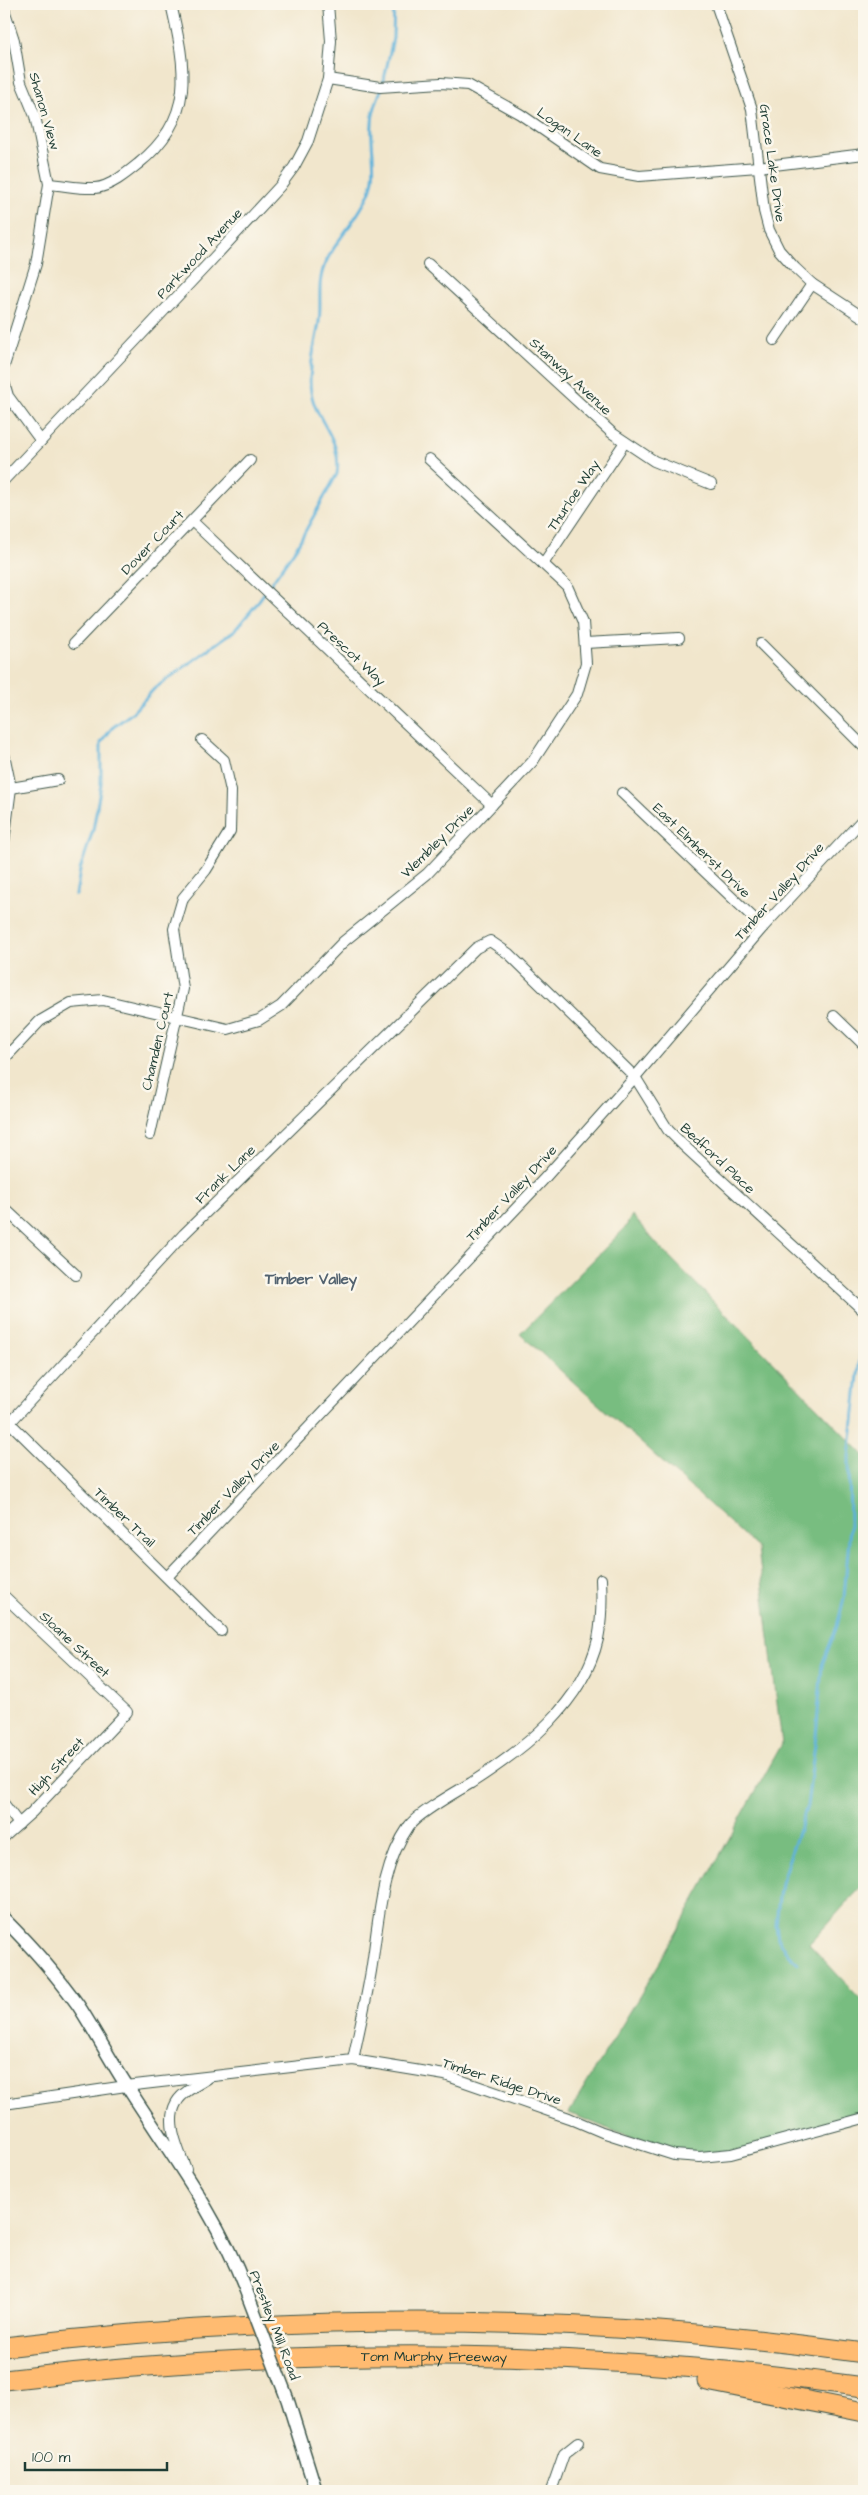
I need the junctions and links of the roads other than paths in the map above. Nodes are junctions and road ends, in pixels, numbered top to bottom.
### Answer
1 (171, 4) edge
2 (328, 4) edge
3 (716, 4) edge
4 (4, 9) edge
5 (328, 79) junction
6 (864, 154) edge
7 (758, 167) junction
8 (49, 184) junction
9 (428, 264) dead end
10 (812, 284) junction
11 (864, 318) edge
12 (774, 340) dead end
13 (4, 366) edge
14 (4, 382) edge
15 (41, 441) junction
16 (625, 442) junction
17 (429, 459) dead end
18 (250, 460) dead end
19 (4, 480) edge
20 (711, 484) dead end
21 (192, 520) junction
22 (543, 564) junction
23 (679, 638) dead end
24 (74, 643) dead end
25 (585, 643) junction
26 (761, 644) dead end
27 (202, 740) dead end
28 (864, 747) edge
29 (4, 754) edge
30 (58, 780) dead end
31 (11, 788) junction
32 (622, 793) dead end
33 (492, 805) junction
34 (864, 818) edge
35 (4, 842) edge
36 (763, 927) junction
37 (476, 948) joint
38 (834, 1016) dead end
39 (178, 1018) junction
40 (864, 1045) edge
41 (4, 1059) edge
42 (635, 1077) junction
43 (150, 1135) dead end
44 (4, 1208) edge
45 (76, 1275) dead end
46 (864, 1312) edge
47 (7, 1426) edge
48 (167, 1577) junction
49 (601, 1579) dead end
50 (4, 1596) edge
51 (221, 1631) dead end
52 (127, 1712) joint
53 (4, 1804) edge
54 (19, 1824) junction
55 (4, 1838) edge
56 (4, 1919) edge
57 (353, 2060) junction
58 (211, 2077) junction
59 (126, 2086) junction
60 (4, 2104) edge
61 (864, 2118) edge
62 (188, 2177) junction
63 (4, 2347) edge
64 (864, 2353) edge
65 (618, 2362) junction
66 (4, 2380) edge
67 (864, 2387) edge
68 (864, 2412) edge
69 (579, 2442) dead end
70 (316, 2491) edge
71 (551, 2491) edge

1 - 8 street
2 - 5 street, Parkwood Avenue
3 - 7 street, Grace Lake Drive
4 - 8 street, Shanon View
5 - 7 street, Logan Lane
5 - 15 street, Parkwood Avenue
6 - 7 street, Logan Lane
7 - 10 street, Grace Lake Drive
8 - 13 street, Shanon View
9 - 16 street, Stanway Avenue
10 - 11 street, Grace Lake Drive
10 - 12 street
14 - 15 street
15 - 19 street, Parkwood Avenue
16 - 20 street, Stanway Avenue
16 - 22 street, Thurloe Way
17 - 22 street, Wembley Drive
18 - 21 street, Dover Court
21 - 24 street, Dover Court
21 - 33 street, Prescot Way
22 - 25 street, Wembley Drive
23 - 25 street
25 - 33 street, Wembley Drive
26 - 28 street
27 - 39 street, Chamden Court
29 - 31 street
30 - 31 street
31 - 35 street
32 - 36 street, East Elmherst Drive
33 - 39 street, Wembley Drive
34 - 36 street, Timber Valley Drive
36 - 42 street, Timber Valley Drive
37 - 42 street, Bedford Place
37 - 47 street, Frank Lane
38 - 40 street
39 - 41 street, Wembley Drive
39 - 43 street, Chamden Court
42 - 46 street, Bedford Place
42 - 48 street, Timber Valley Drive
44 - 45 street
47 - 48 street, Timber Trail
48 - 51 street, Timber Trail
49 - 57 street
50 - 52 street, Sloane Street
52 - 54 street, High Street
53 - 54 street
54 - 55 street, High Street
56 - 59 street, Prestley Mill Road
57 - 58 street, Timber Ridge Drive
57 - 61 street, Timber Ridge Drive
58 - 59 street, Timber Ridge Drive
58 - 62 street, Prestley Mill Road
59 - 60 street, Timber Ridge Drive
59 - 62 street, Prestley Mill Road
62 - 70 street, Prestley Mill Road, bridge
63 - 64 highway
65 - 66 highway, Tom Murphy Freeway
65 - 67 highway, Tom Murphy Freeway
65 - 68 highway
69 - 71 street

